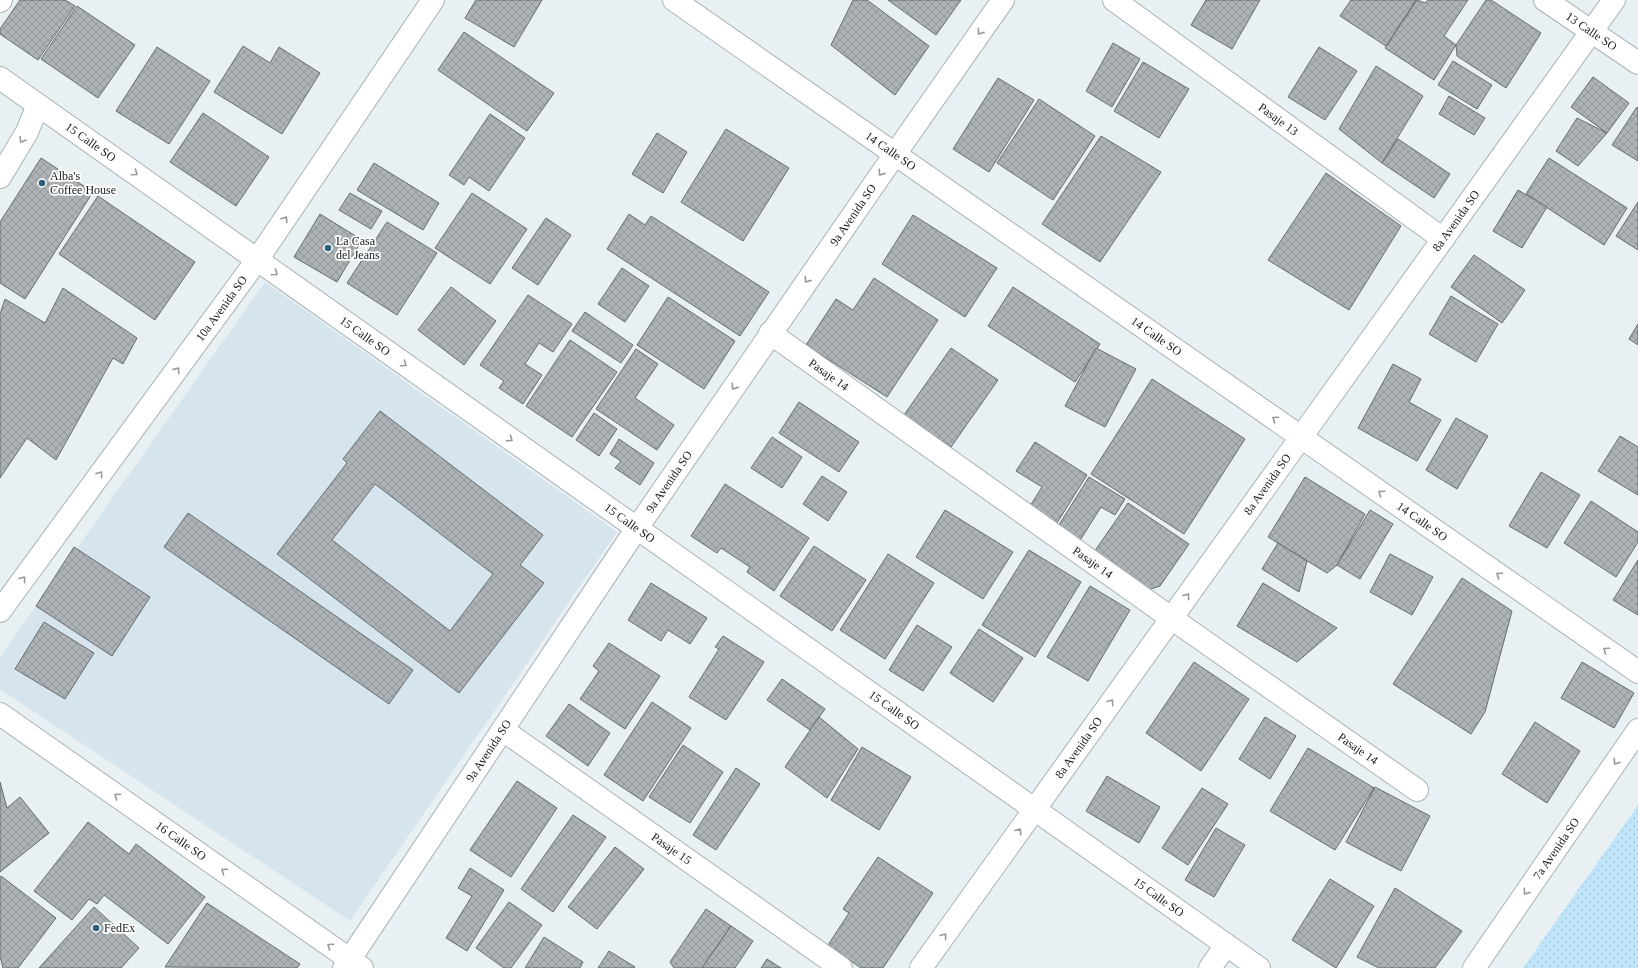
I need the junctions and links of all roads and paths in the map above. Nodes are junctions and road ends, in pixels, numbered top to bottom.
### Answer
1 (433, 0) edge
2 (674, 0) edge
3 (1002, 0) edge
4 (1114, 0) edge
5 (1545, 0) edge
6 (1614, 0) edge
7 (1591, 32) junction
8 (1638, 63) edge
9 (0, 78) edge
10 (38, 105) junction
11 (894, 154) junction
12 (0, 178) edge
13 (1442, 239) junction
14 (257, 260) junction
15 (770, 333) junction
16 (1301, 437) junction
17 (637, 528) junction
18 (0, 611) edge
19 (1172, 618) junction
20 (1638, 672) edge
21 (0, 714) edge
22 (503, 730) junction
23 (1638, 730) edge
24 (1417, 790) dead end
25 (1034, 809) junction
26 (1226, 945) junction
27 (352, 965) edge
28 (841, 968) edge
29 (921, 968) edge
30 (1210, 968) edge
31 (1258, 968) edge
32 (1474, 968) edge

14 -> 1 street, 10a Avenida SO
2 - 11 street, 14 Calle SO
3 -> 11 street, 9a Avenida SO
4 - 13 street, Pasaje 13
5 - 7 street, 13 Calle SO
6 - 7 street, 8a Avenida SO
7 - 8 street, 13 Calle SO
7 - 13 street, 8a Avenida SO
9 - 10 street, 15 Calle SO
10 -> 12 street
10 -> 14 street, 15 Calle SO
11 -> 15 street, 9a Avenida SO
16 -> 11 street, 14 Calle SO
13 - 16 street, 8a Avenida SO
14 -> 17 street, 15 Calle SO
18 -> 14 street, 10a Avenida SO
15 -> 17 street, 9a Avenida SO
15 - 19 street, Pasaje 14
19 -> 16 street, 8a Avenida SO
20 -> 16 street, 14 Calle SO
17 - 22 street, 9a Avenida SO
17 - 25 street, 15 Calle SO
19 - 24 street, Pasaje 14
25 -> 19 street, 8a Avenida SO
27 -> 21 street, 16 Calle SO
22 - 27 street, 9a Avenida SO
22 - 28 street, Pasaje 15
23 -> 32 street, 7a Avenida SO
25 - 26 street, 15 Calle SO
29 -> 25 street, 8a Avenida SO
26 - 30 street
26 - 31 street, 15 Calle SO

